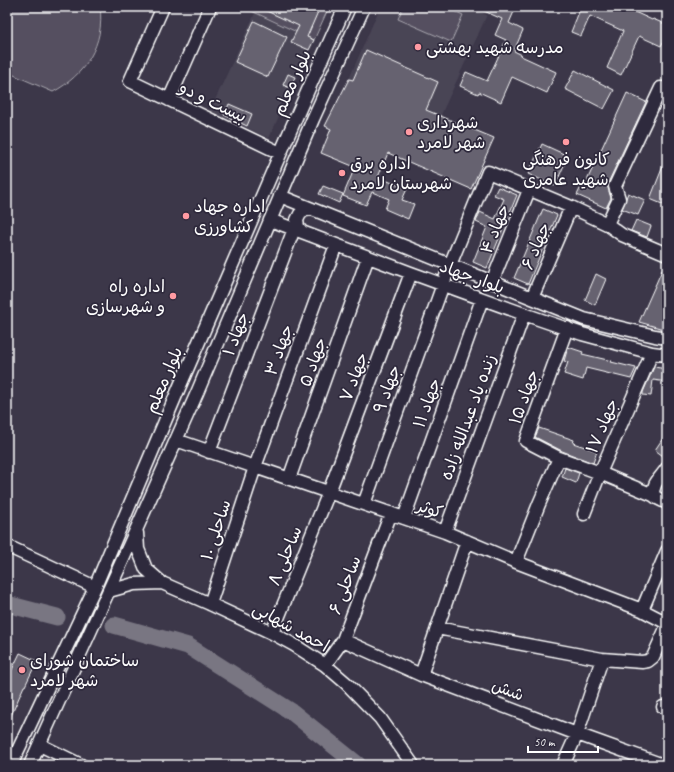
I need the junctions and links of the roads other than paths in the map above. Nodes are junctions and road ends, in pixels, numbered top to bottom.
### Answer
1 (163, 7) edge
2 (210, 7) edge
3 (345, 7) edge
4 (364, 7) edge
5 (667, 89) edge
6 (170, 100) junction
7 (280, 154) junction
8 (529, 190) junction
9 (280, 196) junction
10 (571, 207) junction
11 (312, 209) junction
12 (270, 220) junction
13 (607, 224) junction
14 (298, 230) junction
15 (336, 245) junction
16 (667, 254) edge
17 (368, 257) junction
18 (450, 265) junction
19 (411, 274) junction
20 (492, 282) junction
21 (443, 285) junction
22 (532, 298) junction
23 (482, 299) junction
24 (524, 314) junction
25 (567, 328) junction
26 (667, 338) edge
27 (198, 344) junction
28 (214, 351) junction
29 (652, 353) junction
30 (667, 355) edge
31 (176, 440) junction
32 (209, 452) junction
33 (559, 458) junction
34 (255, 467) junction
35 (667, 468) edge
36 (600, 473) junction
37 (289, 479) junction
38 (329, 492) junction
39 (653, 495) junction
40 (667, 503) edge
41 (364, 504) junction
42 (391, 513) junction
43 (584, 514) dead end
44 (404, 518) junction
45 (138, 528) junction
46 (445, 532) junction
47 (467, 541) junction
48 (7, 546) edge
49 (667, 551) edge
50 (516, 562) junction
51 (162, 583) junction
52 (95, 587) junction
53 (109, 591) junction
54 (210, 604) junction
55 (642, 610) junction
56 (667, 624) edge
57 (437, 628) junction
58 (272, 632) junction
59 (343, 640) junction
60 (602, 659) junction
61 (325, 665) junction
62 (421, 675) junction
63 (577, 734) junction
64 (40, 744) junction
65 (11, 765) edge
66 (30, 765) edge
67 (81, 765) edge
68 (413, 765) edge
69 (563, 765) edge
70 (663, 765) edge

1 - 6 street, بیست و دو
2 - 6 street
3 - 7 street, بلوار معلم
4 - 9 street, بلوار معلم
5 - 13 street
6 - 7 street, بیست و دو
7 - 27 street, بلوار معلم
8 - 10 street
8 - 18 street, جهاد ۹
8 - 20 street, جهاد ۴
9 - 11 street, بلوار جهاد
9 - 12 street, بلوار معلم
10 - 13 street
10 - 22 street, جهاد ۶
11 - 14 street
11 - 18 street, بلوار جهاد
12 - 14 street, بلوار جهاد
12 - 28 street, بلوار معلم
13 - 16 street
14 - 15 street, بلوار جهاد
14 - 32 street, جهاد ۱
15 - 17 street, بلوار جهاد
15 - 34 street, جهاد ۳
17 - 19 street, بلوار جهاد
17 - 37 street, جهاد ۵
18 - 20 street, بلوار جهاد
18 - 21 street, جهاد ۹
19 - 21 street, بلوار جهاد
19 - 38 street, جهاد ۷
20 - 22 street, بلوار جهاد
21 - 23 street, بلوار جهاد
21 - 41 street, جهاد ۹
22 - 26 street, بلوار جهاد
23 - 24 street, بلوار جهاد
23 - 44 street, جهاد ۱۱
24 - 25 street, بلوار جهاد
24 - 46 street, زنده یاد عبدالله زاده
25 - 29 street, بلوار جهاد
25 - 33 street, جهاد ۱۵
27 - 28 street
27 - 52 street, بلوار معلم
28 - 31 street, بلوار معلم
29 - 30 street, بلوار جهاد
29 - 36 street, جهاد ۱۷
31 - 32 street, کوثر
31 - 45 street, بلوار معلم
32 - 34 street, کوثر
33 - 36 street, جهاد ۱۷
33 - 50 street
34 - 37 street, کوثر
34 - 54 street, ساحلی ۱۰
35 - 39 street
36 - 39 street
36 - 43 street
37 - 38 street, کوثر
38 - 41 street, کوثر
38 - 58 street, ساحلی ۸
39 - 40 street
41 - 42 street, کوثر
42 - 44 street, کوثر
42 - 59 street, ساحلی ۶
44 - 46 street, کوثر
45 - 51 street, احمد شهابی
45 - 53 street, بلوار معلم
46 - 47 street, کوثر
47 - 50 street, کوثر
47 - 57 street
48 - 52 street
49 - 55 street
50 - 55 street, کوثر
51 - 53 street, احمد شهابی
51 - 54 street, احمد شهابی
52 - 65 street, بلوار معلم
53 - 64 street, بلوار معلم
54 - 58 street, احمد شهابی
55 - 56 street, کوثر
56 - 60 street
57 - 60 street
57 - 62 street
58 - 61 street, احمد شهابی
59 - 61 street, ساحلی ۶
59 - 62 street, شش
60 - 63 street
61 - 68 street, احمد شهابی
62 - 63 street, شش
63 - 69 street
63 - 70 street, شش
64 - 66 street, بلوار معلم
64 - 67 street

